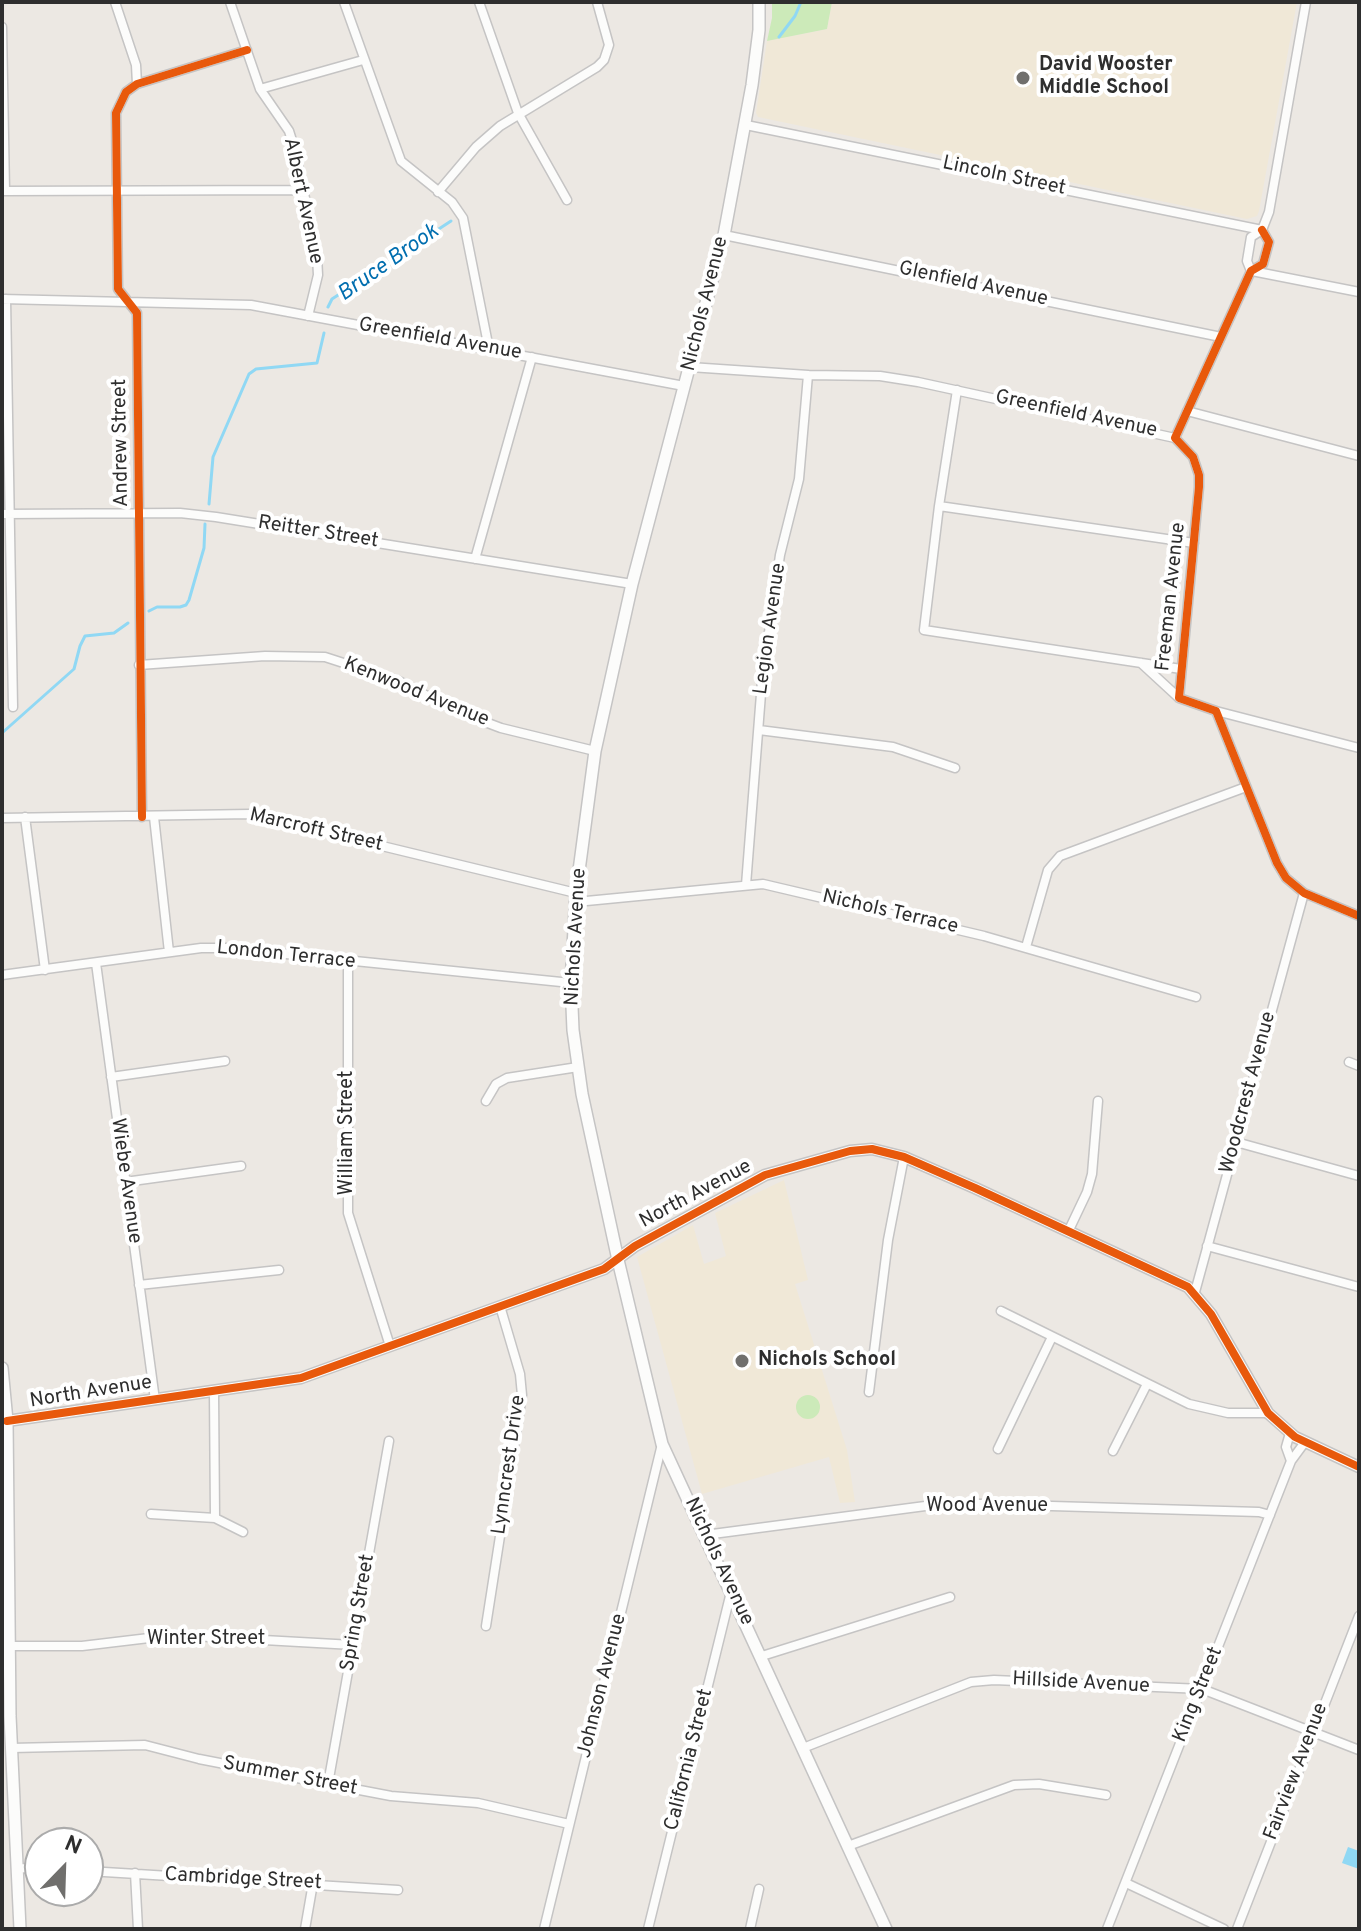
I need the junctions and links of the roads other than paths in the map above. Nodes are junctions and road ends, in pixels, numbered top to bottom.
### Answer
1 (115, 2) edge
2 (230, 2) edge
3 (344, 2) edge
4 (479, 2) edge
5 (597, 2) edge
6 (759, 2) edge
7 (1306, 2) edge
8 (2, 27) edge
9 (247, 50) junction
10 (363, 60) junction
11 (137, 84) junction
12 (260, 89) junction
13 (518, 113) junction
14 (746, 125) junction
15 (304, 190) junction
16 (3, 191) edge
17 (438, 192) junction
18 (119, 193) junction
19 (567, 200) dead end
20 (1262, 230) junction
21 (724, 235) junction
22 (1251, 271) junction
23 (1359, 292) edge
24 (4, 299) edge
25 (128, 301) junction
26 (308, 316) junction
27 (1221, 337) junction
28 (489, 349) junction
29 (532, 357) junction
30 (690, 367) junction
31 (808, 375) junction
32 (684, 386) junction
33 (957, 390) junction
34 (1187, 411) junction
35 (1175, 438) junction
36 (1359, 456) edge
37 (939, 506) junction
38 (7, 514) edge
39 (138, 514) junction
40 (1194, 543) junction
41 (475, 559) junction
42 (632, 584) junction
43 (1140, 663) junction
44 (139, 665) junction
45 (1181, 669) junction
46 (1179, 698) junction
47 (13, 707) dead end
48 (1216, 711) junction
49 (759, 730) junction
50 (1359, 748) edge
51 (595, 751) junction
52 (955, 768) dead end
53 (1246, 787) junction
54 (25, 817) junction
55 (142, 817) junction
56 (154, 817) junction
57 (2, 818) edge
58 (746, 885) junction
59 (1304, 893) junction
60 (576, 898) junction
61 (1359, 916) edge
62 (1026, 947) junction
63 (169, 952) junction
64 (348, 962) junction
65 (96, 963) junction
66 (45, 970) junction
67 (2, 975) edge
68 (571, 983) junction
69 (1196, 997) dead end
70 (225, 1061) dead end
71 (1349, 1062) dead end
72 (1359, 1066) edge
73 (578, 1067) junction
74 (111, 1077) junction
75 (486, 1101) dead end
76 (1098, 1101) dead end
77 (1236, 1142) junction
78 (904, 1157) junction
79 (241, 1166) dead end
80 (1359, 1176) edge
81 (125, 1182) junction
82 (1068, 1232) junction
83 (1207, 1246) junction
84 (618, 1260) junction
85 (279, 1270) dead end
86 (139, 1285) junction
87 (1359, 1287) edge
88 (1195, 1292) junction
89 (500, 1306) junction
90 (1001, 1311) dead end
91 (1052, 1337) junction
92 (390, 1346) junction
93 (2, 1368) edge
94 (1147, 1384) junction
95 (214, 1392) junction
96 (869, 1392) dead end
97 (155, 1400) junction
98 (1268, 1413) junction
99 (7, 1421) junction
100 (1290, 1433) junction
101 (389, 1441) dead end
102 (1305, 1442) junction
103 (662, 1444) junction
104 (998, 1449) dead end
105 (1113, 1451) dead end
106 (1291, 1461) junction
107 (1359, 1467) edge
108 (151, 1514) dead end
109 (1270, 1515) junction
110 (215, 1518) junction
111 (243, 1532) dead end
112 (705, 1535) junction
113 (5, 1543) edge
114 (731, 1592) junction
115 (950, 1597) dead end
116 (1359, 1616) edge
117 (486, 1626) dead end
118 (353, 1645) junction
119 (11, 1646) junction
120 (762, 1656) junction
121 (1202, 1689) junction
122 (6, 1716) edge
123 (1313, 1732) junction
124 (11, 1748) junction
125 (803, 1748) junction
126 (1359, 1750) edge
127 (328, 1784) junction
128 (1106, 1795) dead end
129 (569, 1824) junction
130 (848, 1846) junction
131 (17, 1868) junction
132 (24, 1868) edge
133 (104, 1872) edge
134 (135, 1873) junction
135 (313, 1883) junction
136 (1126, 1883) junction
137 (759, 1889) dead end
138 (398, 1890) dead end
139 (20, 1929) edge
140 (138, 1929) edge
141 (305, 1929) edge
142 (544, 1929) edge
143 (648, 1929) edge
144 (750, 1929) edge
145 (886, 1929) edge
146 (1107, 1929) edge
147 (1224, 1929) edge
148 (1237, 1929) edge

1 - 11 street
2 - 9 street, Albert Avenue
3 - 10 street
4 - 13 street
5 - 13 street
6 - 14 main road, Nichols Avenue
7 - 20 street
8 - 16 street
9 - 11 street
9 - 12 street, Albert Avenue
10 - 12 street
10 - 17 street
11 - 18 street, Andrew Street
12 - 15 street, Albert Avenue
13 - 17 street
13 - 19 street
14 - 20 street, Lincoln Street
14 - 21 main road, Nichols Avenue
15 - 18 street
15 - 26 street, Albert Avenue
16 - 18 street
17 - 28 street
18 - 25 street, Andrew Street
20 - 22 street
20 - 22 street
21 - 27 street, Glenfield Avenue
21 - 30 main road, Nichols Avenue
22 - 23 street
22 - 27 street
24 - 25 street, Greenfield Avenue
24 - 38 street
25 - 26 street, Greenfield Avenue
25 - 39 street, Andrew Street
26 - 28 street, Greenfield Avenue
27 - 34 street
28 - 29 street, Greenfield Avenue
29 - 32 street, Greenfield Avenue
29 - 41 street
30 - 31 street, Greenfield Avenue
30 - 32 main road, Nichols Avenue
31 - 33 street, Greenfield Avenue
31 - 49 street, Legion Avenue
32 - 42 main road, Nichols Avenue
33 - 35 street, Greenfield Avenue
33 - 37 street
34 - 35 street
34 - 36 street
35 - 40 street, Freeman Avenue
37 - 40 street
37 - 43 street
38 - 39 street, Reitter Street
38 - 47 street
39 - 41 street, Reitter Street
39 - 44 street, Andrew Street
40 - 45 street, Freeman Avenue
41 - 42 street, Reitter Street
42 - 51 main road, Nichols Avenue
43 - 45 street
43 - 46 street
44 - 51 street, Kenwood Avenue
44 - 55 street, Andrew Street
45 - 46 street, Freeman Avenue
46 - 48 street, Freeman Avenue
48 - 50 street, Freeman Avenue
48 - 53 street
49 - 52 street
49 - 58 street, Legion Avenue
51 - 60 main road, Nichols Avenue
53 - 59 street
53 - 62 street
54 - 55 street, Marcroft Street
54 - 57 street, Marcroft Street
54 - 66 street
55 - 56 street, Marcroft Street
56 - 60 street, Marcroft Street
56 - 63 street
58 - 60 street, Nichols Terrace
58 - 62 street, Nichols Terrace
59 - 61 street
59 - 77 street, Woodcrest Avenue
60 - 68 main road, Nichols Avenue
62 - 69 street, Nichols Terrace
63 - 64 street, London Terrace
63 - 65 street, London Terrace
64 - 68 street, London Terrace
64 - 92 street, William Street
65 - 66 street, London Terrace
65 - 74 street, Wiebe Avenue
66 - 67 street, London Terrace
68 - 73 main road, Nichols Avenue
70 - 74 street
71 - 72 street
73 - 75 street
73 - 84 main road, Nichols Avenue
74 - 81 street, Wiebe Avenue
76 - 82 street
77 - 80 street
77 - 83 street, Woodcrest Avenue
78 - 82 street, North Avenue
78 - 84 street, North Avenue
78 - 96 street
79 - 81 street
81 - 86 street, Wiebe Avenue
82 - 88 street, North Avenue
83 - 87 street
83 - 88 street, Woodcrest Avenue
84 - 89 street, North Avenue
84 - 103 main road, Nichols Avenue
85 - 86 street
86 - 97 street, Wiebe Avenue
88 - 98 street
89 - 92 street, North Avenue
89 - 117 street, Lynncrest Drive
90 - 91 street
91 - 94 street
91 - 104 street
92 - 95 street, North Avenue
93 - 99 main road
94 - 98 street
94 - 105 street
95 - 97 street, North Avenue
95 - 110 street
97 - 99 street, North Avenue
98 - 100 street
99 - 113 main road
100 - 102 street
100 - 106 street, King Street
101 - 118 street, Spring Street
102 - 106 street, King Street
102 - 107 street
103 - 112 main road, Nichols Avenue
103 - 129 street, Johnson Avenue
106 - 109 street, King Street
108 - 110 street
109 - 112 street, Wood Avenue
109 - 121 street, King Street
110 - 111 street
112 - 114 main road, Nichols Avenue
113 - 119 main road
114 - 120 main road, Nichols Avenue
114 - 143 street, California Street
115 - 120 street
116 - 123 street, Fairview Avenue
118 - 119 street, Winter Street
118 - 127 street, Spring Street
119 - 122 main road
120 - 125 main road, Nichols Avenue
121 - 123 street, Hillside Avenue
121 - 125 street, Hillside Avenue
121 - 136 street, King Street
122 - 124 main road
123 - 126 street, Hillside Avenue
123 - 148 street, Fairview Avenue
124 - 127 street, Summer Street
124 - 131 main road
125 - 130 main road, Nichols Avenue
127 - 129 street, Summer Street
128 - 130 street
129 - 142 street, Johnson Avenue
130 - 145 main road, Nichols Avenue
131 - 132 street
131 - 139 main road
133 - 134 street, Cambridge Street
134 - 135 street, Cambridge Street
134 - 140 street
135 - 138 street, Cambridge Street
135 - 141 street
136 - 146 street, King Street
136 - 147 street
137 - 144 street

